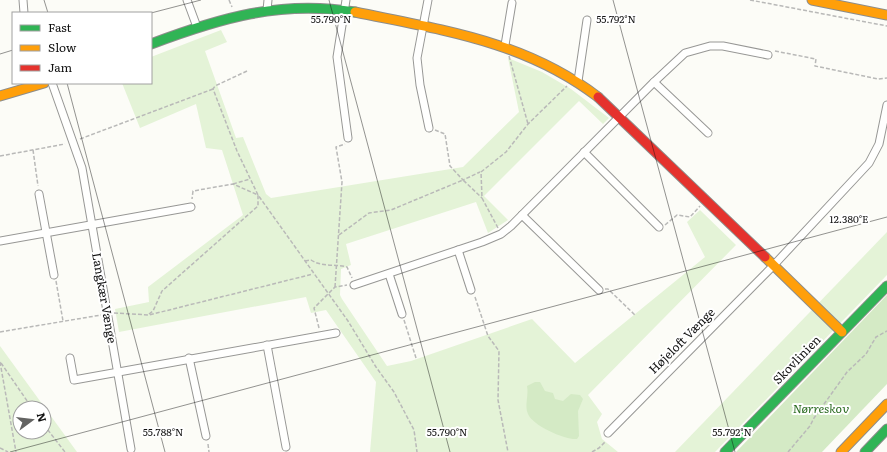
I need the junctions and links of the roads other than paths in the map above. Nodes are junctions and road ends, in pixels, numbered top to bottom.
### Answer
1 (23, 0) edge
2 (188, 0) edge
3 (268, 0) edge
4 (346, 0) edge
5 (428, 0) edge
6 (812, 0) edge
7 (512, 3) dead end
8 (267, 10) junction
9 (344, 11) junction
10 (24, 12) edge
11 (887, 15) edge
12 (587, 20) dead end
13 (424, 26) junction
14 (197, 27) junction
15 (152, 44) edge
16 (505, 45) junction
17 (768, 55) road end
18 (575, 79) junction
19 (654, 82) junction
20 (38, 84) edge
21 (52, 84) edge
22 (0, 96) edge
23 (887, 105) edge
24 (620, 117) junction
25 (429, 128) road end
26 (708, 133) dead end
27 (348, 138) road end
28 (584, 152) junction
29 (39, 194) road end
30 (191, 207) road end
31 (522, 215) junction
32 (91, 225) junction
33 (659, 227) road end
34 (47, 232) junction
35 (0, 241) edge
36 (458, 250) junction
37 (773, 266) junction
38 (389, 274) junction
39 (54, 275) road end
40 (354, 285) road end
41 (887, 286) edge
42 (471, 290) road end
43 (599, 290) road end
44 (402, 314) road end
45 (842, 332) junction
46 (336, 333) dead end
47 (267, 345) junction
48 (70, 358) dead end
49 (189, 358) junction
50 (118, 372) junction
51 (887, 404) edge
52 (887, 429) edge
53 (608, 433) road end
54 (206, 436) dead end
55 (286, 447) dead end
56 (131, 449) dead end
57 (725, 452) edge
58 (840, 452) edge
59 (865, 452) edge

1 - 10 street
2 - 14 street
3 - 8 street
4 - 9 street
5 - 13 street
6 - 11 main road
7 - 16 street
8 - 9 main road
8 - 14 main road
9 - 13 main road
9 - 27 street
12 - 18 street
13 - 16 main road
13 - 25 street
14 - 15 main road
16 - 18 main road
17 - 19 street
18 - 24 main road
19 - 24 street
19 - 26 street
20 - 22 main road
21 - 32 street, Langkær Vænge
23 - 37 street, Højeloft Vænge
24 - 28 street
24 - 37 main road
28 - 31 street
28 - 33 street
29 - 34 street
30 - 32 street
31 - 36 street
31 - 43 street
32 - 34 street
32 - 50 street, Langkær Vænge
34 - 35 street
34 - 39 street
36 - 38 street
36 - 42 street
37 - 45 main road
37 - 53 street, Højeloft Vænge
38 - 40 street
38 - 44 street
41 - 45 main road, Skovlinien
45 - 57 main road, Skovlinien
46 - 47 street
47 - 49 street
47 - 55 street
48 - 50 street
49 - 50 street
49 - 54 street
50 - 56 street, Langkær Vænge
51 - 58 main road
52 - 59 main road

